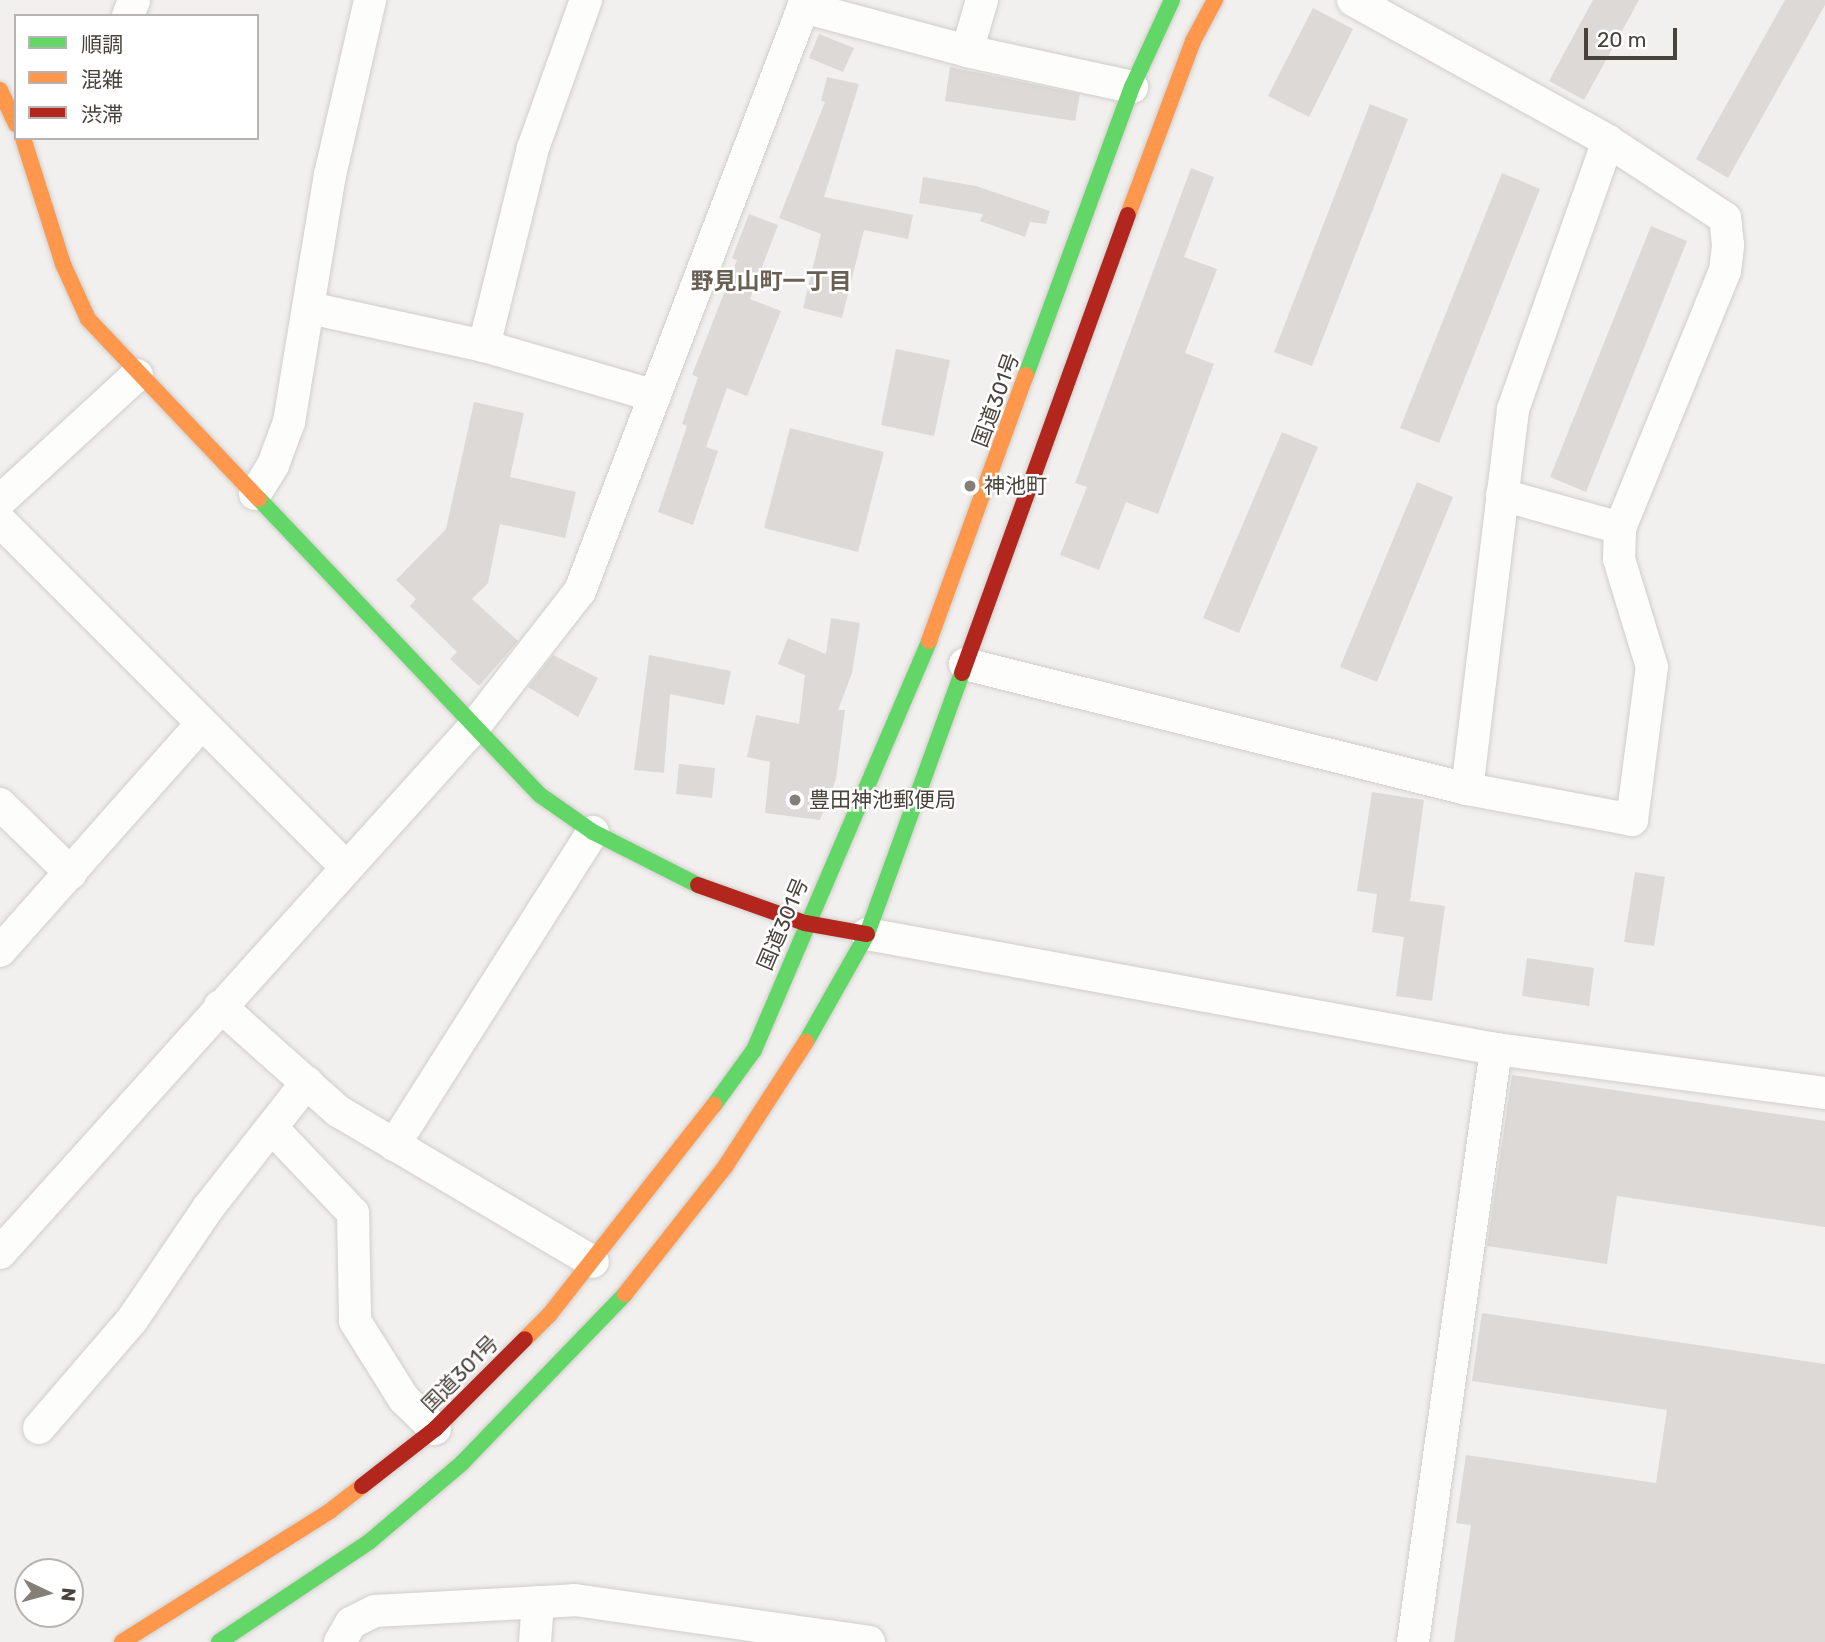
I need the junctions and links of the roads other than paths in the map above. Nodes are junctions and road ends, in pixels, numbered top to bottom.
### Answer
1 (369, 0) edge
2 (586, 0) edge
3 (982, 0) edge
4 (1172, 0) edge
5 (1215, 0) edge
6 (1353, 0) edge
7 (804, 4) edge
8 (967, 51) junction
9 (1132, 87) junction
10 (0, 90) edge
11 (14, 114) edge
12 (29, 140) edge
13 (1608, 141) junction
14 (310, 308) junction
15 (484, 346) junction
16 (137, 376) junction
17 (655, 396) junction
18 (255, 495) junction
19 (1502, 495) junction
20 (0, 501) edge
21 (0, 521) edge
22 (1620, 527) junction
23 (965, 664) junction
24 (200, 726) junction
25 (474, 727) junction
26 (1467, 789) junction
27 (0, 804) edge
28 (593, 832) junction
29 (346, 867) junction
30 (71, 873) junction
31 (805, 923) junction
32 (867, 934) junction
33 (0, 951) edge
34 (220, 1006) junction
35 (1496, 1049) junction
36 (307, 1082) junction
37 (1825, 1093) edge
38 (273, 1129) junction
39 (394, 1145) junction
40 (0, 1253) edge
41 (593, 1262) junction
42 (39, 1428) dead end
43 (435, 1429) junction
44 (538, 1602) junction
45 (750, 1633) edge
46 (122, 1642) edge
47 (219, 1642) edge
48 (340, 1642) edge
49 (535, 1642) edge
50 (869, 1642) edge
51 (1413, 1642) edge

1 - 14 street
2 - 15 street
3 - 8 street
4 - 9 main road, 国道301号
5 - 23 main road
6 - 13 street
7 - 8 street
7 - 17 street
8 - 9 street
9 - 31 main road, 国道301号
10 - 11 main road
12 - 16 main road
13 - 19 street
13 - 22 street
14 - 15 street
14 - 18 street
15 - 17 street
16 - 18 main road
16 - 20 street
17 - 25 street
18 - 25 main road
19 - 22 street
19 - 26 street
21 - 24 street
22 - 26 street
23 - 26 street
23 - 32 main road
24 - 29 street
24 - 30 street
25 - 28 main road
25 - 29 street
27 - 30 street
28 - 31 main road
28 - 39 street
29 - 34 street
30 - 33 street
31 - 32 main road
31 - 41 main road, 国道301号
32 - 35 street
32 - 47 main road
34 - 36 street
34 - 40 street
35 - 37 street
35 - 51 street
36 - 38 street
36 - 39 street
38 - 42 street
38 - 43 street
39 - 41 street
41 - 43 main road, 国道301号
43 - 46 main road, 国道301号
44 - 45 street
44 - 48 street
44 - 49 street
45 - 50 street

